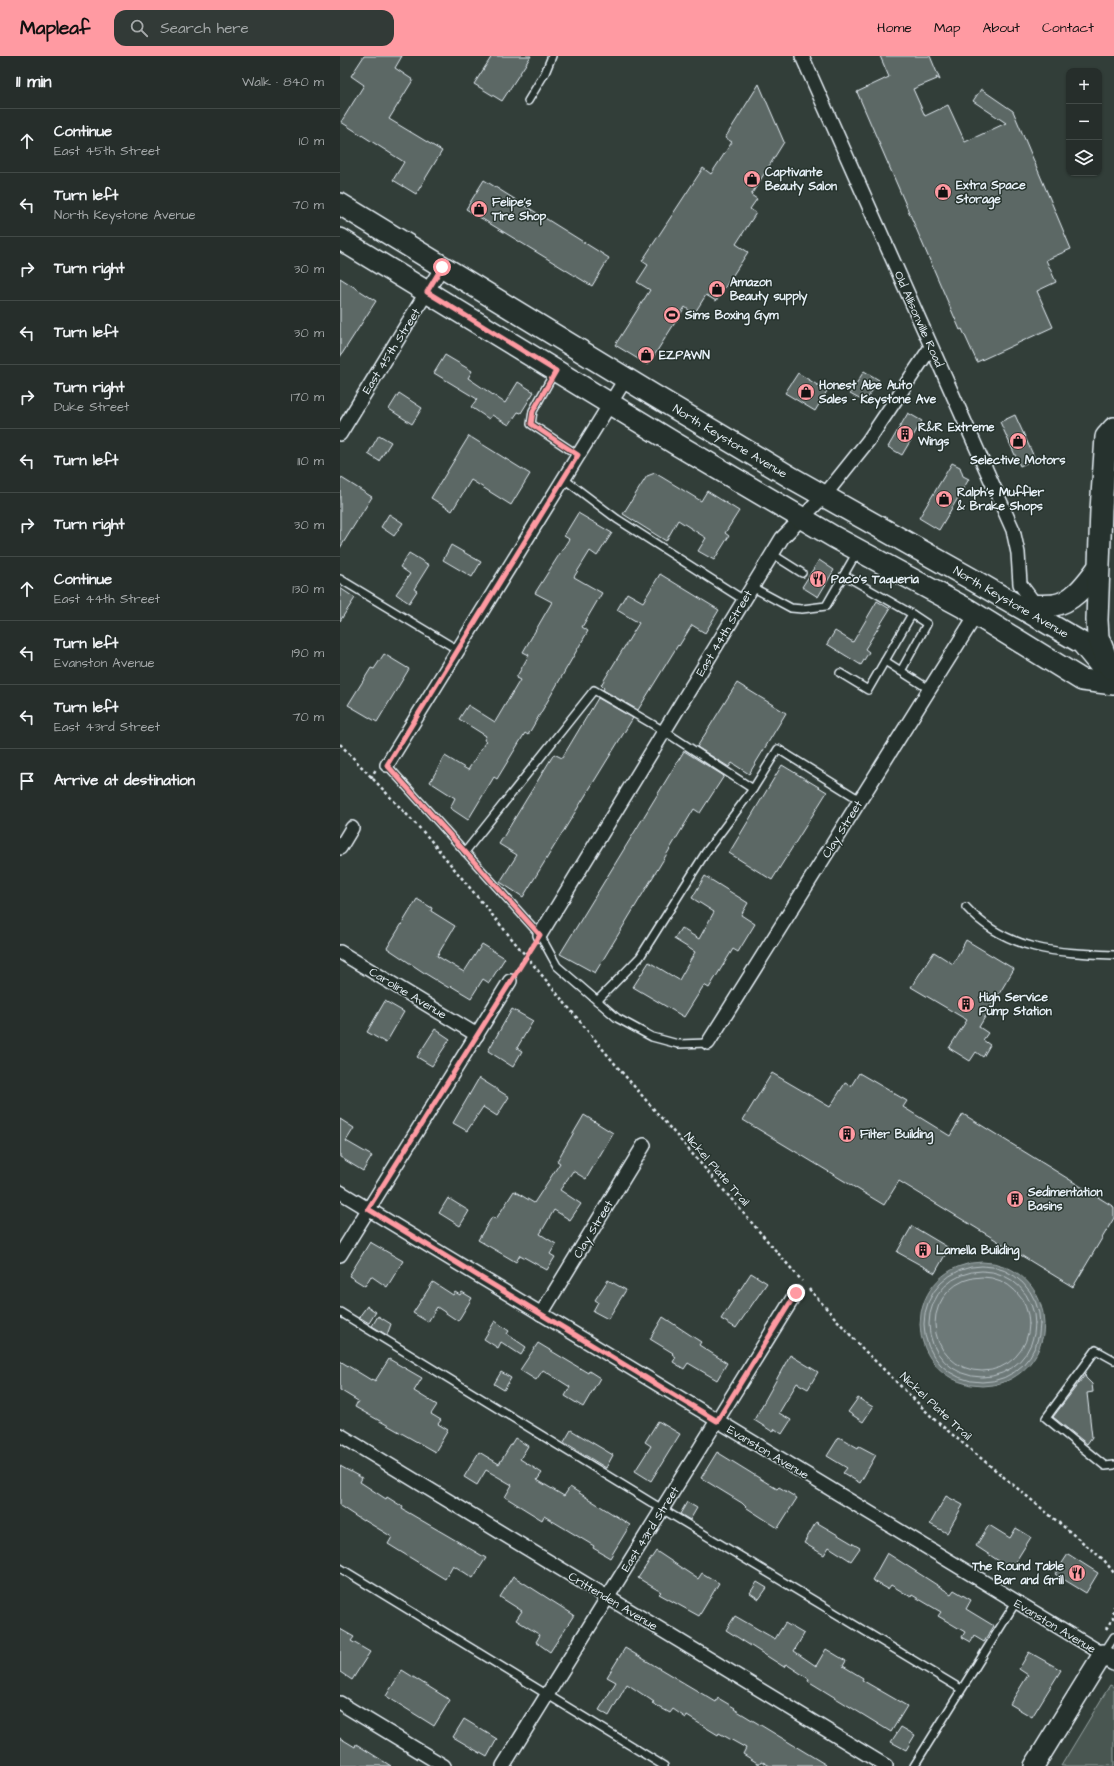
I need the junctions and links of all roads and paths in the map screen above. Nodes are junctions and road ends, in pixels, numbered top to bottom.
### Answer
1 (552, 56) edge
2 (802, 56) edge
3 (528, 101) dead end
4 (340, 204) edge
5 (340, 239) edge
6 (442, 267) junction
7 (427, 292) junction
8 (931, 347) junction
9 (556, 371) junction
10 (626, 378) junction
11 (610, 404) junction
12 (1114, 428) edge
13 (340, 434) edge
14 (578, 455) junction
15 (564, 479) junction
16 (824, 496) junction
17 (802, 518) junction
18 (858, 550) junction
19 (772, 554) junction
20 (1098, 568) junction
21 (802, 573) dead end
22 (844, 575) junction
23 (340, 580) edge
24 (752, 586) junction
25 (744, 600) junction
26 (1028, 606) junction
27 (912, 614) junction
28 (976, 615) junction
29 (458, 650) junction
30 (885, 661) junction
31 (901, 671) junction
32 (840, 673) dead end
33 (1114, 679) edge
34 (1114, 683) edge
35 (929, 689) junction
36 (664, 732) junction
37 (340, 744) edge
38 (387, 765) joint
39 (753, 788) junction
40 (860, 800) junction
41 (352, 828) dead end
42 (340, 848) edge
43 (465, 852) junction
44 (966, 907) dead end
45 (540, 935) junction
46 (340, 952) edge
47 (1114, 955) edge
48 (526, 956) junction
49 (510, 981) joint
50 (597, 1001) junction
51 (477, 1035) junction
52 (708, 1043) joint
53 (644, 1145) dead end
54 (340, 1192) edge
55 (368, 1209) junction
56 (340, 1255) edge
57 (796, 1293) dead end
58 (340, 1312) edge
59 (541, 1314) junction
60 (1114, 1360) edge
61 (717, 1421) junction
62 (340, 1435) edge
63 (1114, 1465) edge
64 (662, 1509) junction
65 (340, 1568) edge
66 (1114, 1573) edge
67 (607, 1598) junction
68 (1016, 1602) junction
69 (1114, 1606) edge
70 (1113, 1618) dead end
71 (1114, 1637) edge
72 (1109, 1658) edge
73 (962, 1689) junction
74 (548, 1695) junction
75 (340, 1703) edge
76 (444, 1766) edge
77 (504, 1766) edge
78 (664, 1766) edge
79 (886, 1766) edge
80 (914, 1766) edge
81 (1034, 1766) edge

1 - 3 lane
2 - 8 street, Old Allisonville Road
4 - 6 main road, North Keystone Avenue
5 - 7 main road, North Keystone Avenue
6 - 7 street, East 45th Street
6 - 10 main road, North Keystone Avenue
7 - 9 main road, North Keystone Avenue
7 - 13 street, East 45th Street
8 - 16 street, East 44th Street
8 - 26 street, Old Allisonville Road
9 - 11 main road, North Keystone Avenue
9 - 14 lane
10 - 11 street
10 - 16 main road, North Keystone Avenue
11 - 14 street
11 - 17 main road, North Keystone Avenue
12 - 20 main road
14 - 15 street
15 - 25 lane
15 - 29 street
16 - 17 street, East 44th Street
16 - 26 main road, North Keystone Avenue
17 - 18 main road, North Keystone Avenue
17 - 19 street, East 44th Street
18 - 22 lane
18 - 28 main road, North Keystone Avenue
19 - 21 lane
19 - 24 street, East 44th Street
20 - 26 main road
20 - 33 main road
22 - 24 lane
22 - 27 lane
23 - 29 lane
24 - 25 street, East 44th Street
25 - 36 street, East 44th Street
26 - 34 main road, North Keystone Avenue
27 - 30 lane
27 - 31 lane
28 - 34 main road, North Keystone Avenue
28 - 35 street, Clay Street
29 - 38 street
30 - 31 lane
30 - 32 lane
31 - 35 lane
35 - 40 street, Clay Street
36 - 39 lane
36 - 43 lane
36 - 45 street, East 44th Street
37 - 48 path, Nickel Plate Trail
38 - 43 lane
39 - 40 lane
39 - 50 lane
40 - 52 street, Clay Street
41 - 42 street
43 - 45 lane
44 - 47 lane
45 - 48 path
45 - 50 lane
46 - 51 street, Caroline Avenue
48 - 49 path
48 - 66 path, Nickel Plate Trail
49 - 51 street
50 - 52 lane
51 - 55 street
53 - 59 street, Clay Street
54 - 55 street, Evanston Avenue
55 - 56 street
55 - 59 street, Evanston Avenue
57 - 61 street, East 43rd Street
58 - 64 lane
59 - 61 street, Evanston Avenue
60 - 63 lane
61 - 64 street, East 43rd Street
61 - 68 street, Evanston Avenue
62 - 67 street, Crittenden Avenue
64 - 67 street, East 43rd Street
64 - 73 lane
65 - 74 lane
67 - 74 street, East 43rd Street
67 - 79 street, Crittenden Avenue
68 - 72 street, Evanston Avenue
68 - 73 lane
69 - 70 path
71 - 72 lane
72 - 81 street
73 - 80 lane
74 - 77 street, East 43rd Street
74 - 78 lane
75 - 76 street

